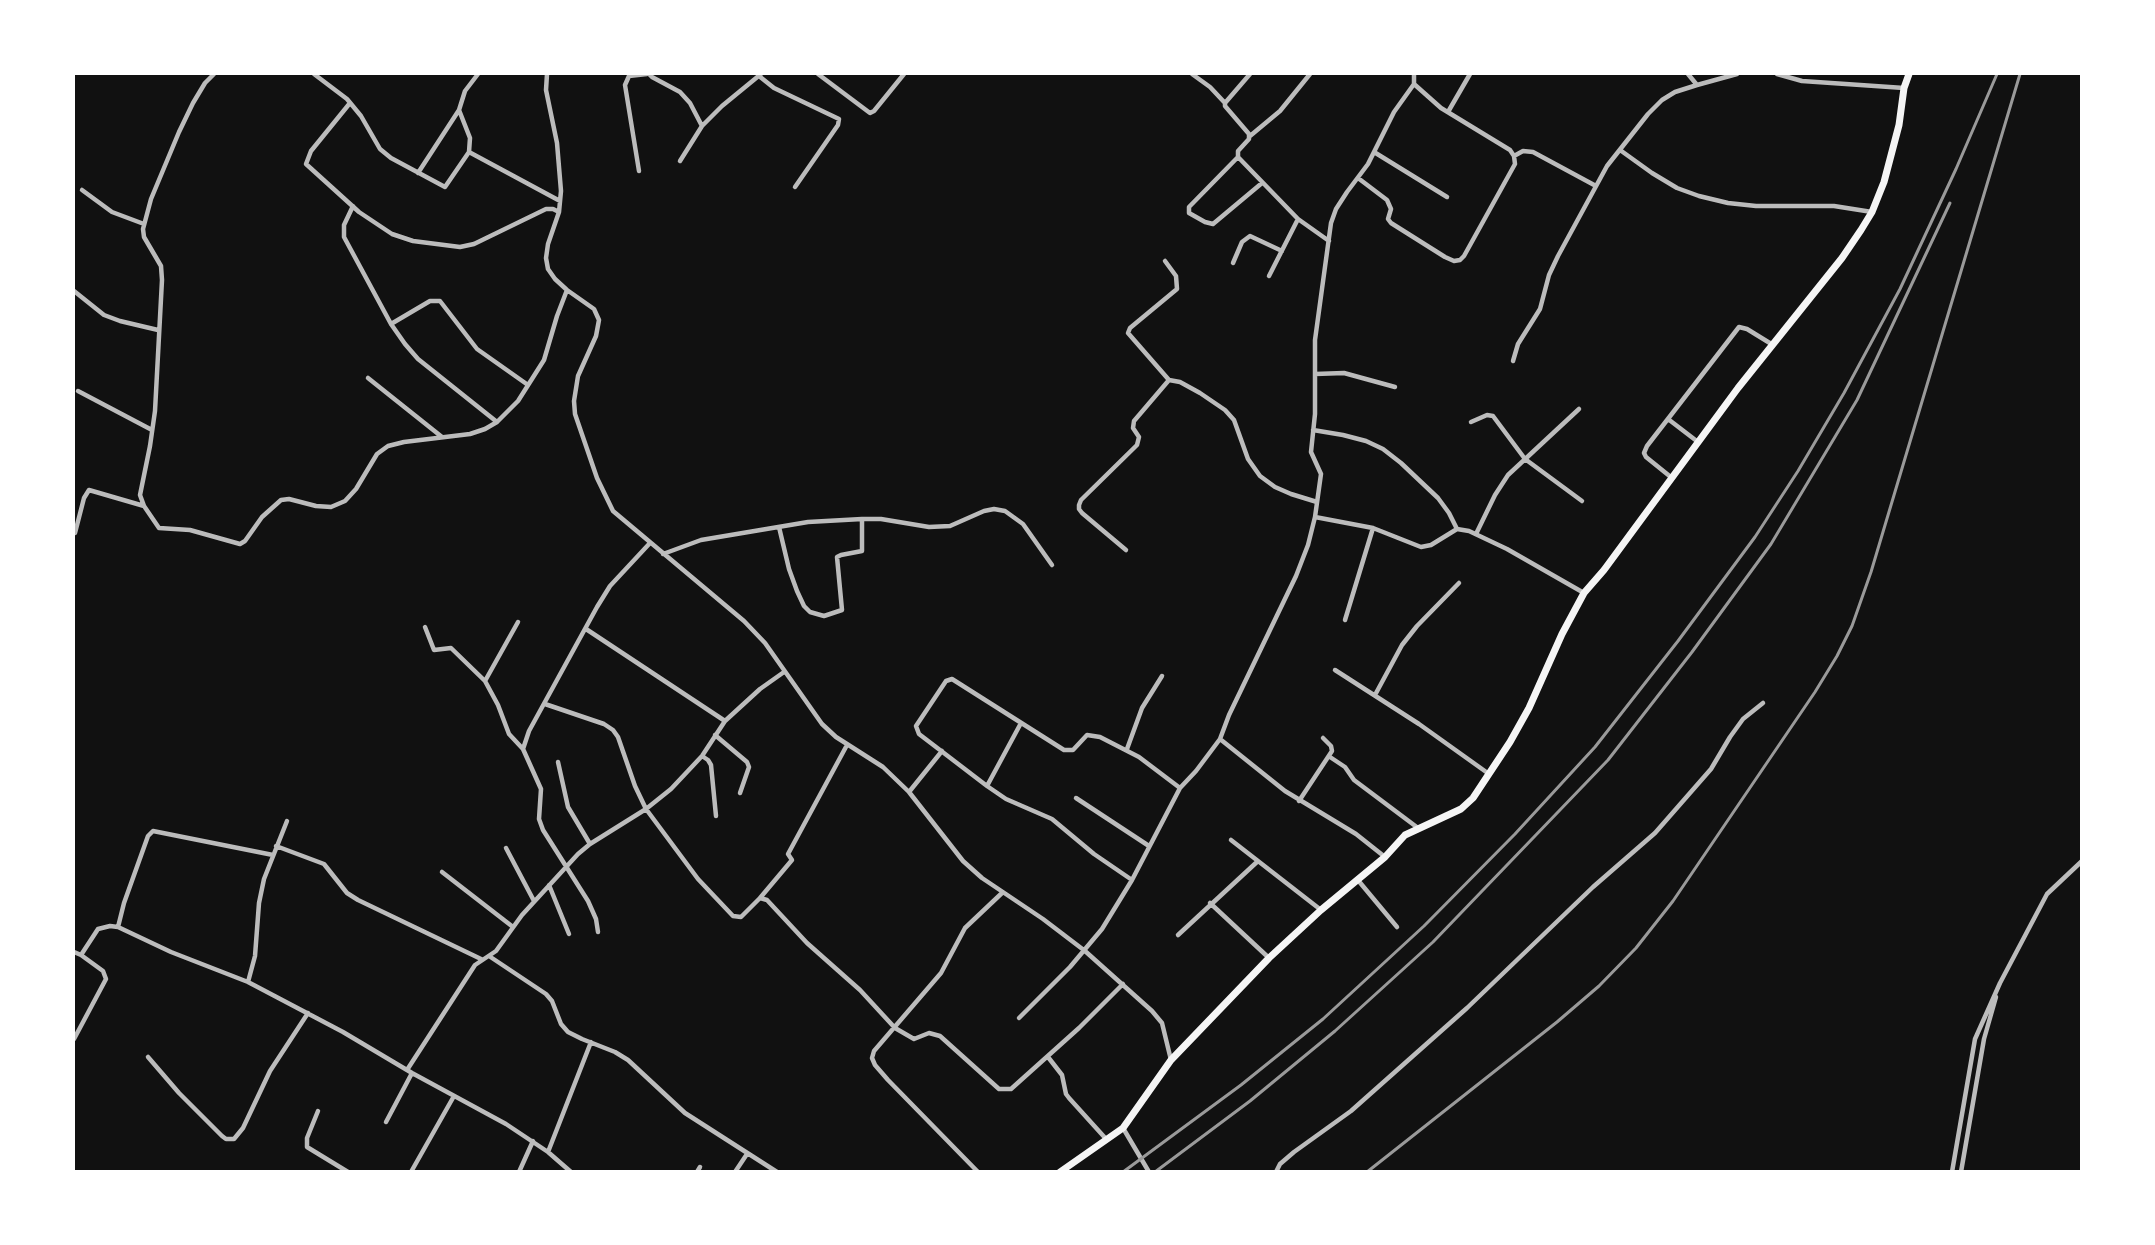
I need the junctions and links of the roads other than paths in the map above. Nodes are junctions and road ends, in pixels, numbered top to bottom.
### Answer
1 (214, 74) edge
2 (315, 74) edge
3 (478, 74) edge
4 (548, 74) edge
5 (648, 74) edge
6 (818, 74) edge
7 (904, 74) edge
8 (1192, 74) edge
9 (1250, 74) edge
10 (1310, 74) edge
11 (1414, 74) edge
12 (1470, 74) edge
13 (1688, 74) edge
14 (1737, 74) edge
15 (1777, 74) edge
16 (1909, 74) edge
17 (760, 75) edge
18 (1414, 84) junction
19 (1697, 85) junction
20 (1904, 88) junction
21 (350, 103) junction
22 (1225, 103) junction
23 (459, 110) junction
24 (1448, 112) junction
25 (702, 126) junction
26 (1250, 136) junction
27 (1620, 150) junction
28 (469, 152) junction
29 (1374, 152) junction
30 (1514, 156) junction
31 (1238, 157) junction
32 (680, 161) dead end
33 (639, 171) dead end
34 (418, 173) junction
35 (1358, 178) junction
36 (1262, 183) junction
37 (1596, 186) junction
38 (795, 188) dead end
39 (82, 190) dead end
40 (1447, 197) dead end
41 (560, 201) junction
42 (352, 206) junction
43 (559, 212) junction
44 (1872, 212) junction
45 (1298, 219) junction
46 (144, 224) junction
47 (1329, 240) junction
48 (1282, 251) junction
49 (1165, 261) dead end
50 (1233, 263) dead end
51 (1269, 276) dead end
52 (567, 290) junction
53 (74, 291) edge
54 (391, 324) junction
55 (158, 330) junction
56 (1773, 345) junction
57 (1513, 361) dead end
58 (1315, 374) junction
59 (368, 378) dead end
60 (1169, 380) junction
61 (528, 385) junction
62 (1395, 387) dead end
63 (78, 392) dead end
64 (1579, 409) dead end
65 (1668, 419) junction
66 (497, 422) junction
67 (1471, 422) dead end
68 (152, 430) junction
69 (1313, 430) junction
70 (442, 437) junction
71 (1698, 442) junction
72 (1525, 459) junction
73 (1672, 478) junction
74 (1581, 501) dead end
75 (1317, 502) junction
76 (144, 506) junction
77 (1315, 517) junction
78 (862, 519) junction
79 (779, 527) junction
80 (1373, 528) junction
81 (1457, 530) junction
82 (75, 533) dead end
83 (1476, 534) junction
84 (650, 543) junction
85 (1126, 550) dead end
86 (663, 554) junction
87 (1052, 566) dead end
88 (1459, 583) dead end
89 (1584, 593) junction
90 (1345, 620) dead end
91 (518, 622) dead end
92 (424, 627) dead end
93 (586, 629) junction
94 (1335, 670) dead end
95 (784, 672) junction
96 (1162, 676) dead end
97 (485, 681) junction
98 (1375, 696) junction
99 (1763, 703) dead end
100 (545, 704) junction
101 (725, 721) junction
102 (1021, 723) junction
103 (715, 735) junction
104 (1323, 738) dead end
105 (1220, 739) junction
106 (847, 744) junction
107 (523, 749) junction
108 (1127, 749) junction
109 (942, 752) junction
110 (702, 756) junction
111 (1330, 757) junction
112 (558, 762) dead end
113 (1489, 775) junction
114 (987, 786) junction
115 (1180, 788) junction
116 (909, 792) junction
117 (740, 793) dead end
118 (1076, 798) dead end
119 (1299, 801) junction
120 (646, 809) junction
121 (716, 816) dead end
122 (287, 821) dead end
123 (1418, 828) junction
124 (1231, 840) dead end
125 (590, 844) junction
126 (276, 846) junction
127 (1149, 846) junction
128 (506, 848) dead end
129 (273, 855) junction
130 (1385, 857) junction
131 (1258, 861) junction
132 (2082, 861) edge
133 (567, 867) junction
134 (442, 872) dead end
135 (1357, 879) junction
136 (1132, 880) junction
137 (549, 885) junction
138 (1002, 893) junction
139 (760, 898) junction
140 (534, 901) junction
141 (1210, 903) junction
142 (1321, 910) junction
143 (118, 927) junction
144 (513, 927) junction
145 (1397, 927) dead end
146 (598, 932) dead end
147 (569, 934) dead end
148 (1178, 935) dead end
149 (1085, 951) junction
150 (74, 952) edge
151 (81, 955) junction
152 (489, 956) junction
153 (1269, 958) junction
154 (481, 959) junction
155 (248, 982) junction
156 (2000, 983) junction
157 (1123, 984) junction
158 (308, 1012) junction
159 (1019, 1018) dead end
160 (895, 1028) junction
161 (74, 1039) edge
162 (591, 1042) junction
163 (148, 1057) dead end
164 (1048, 1057) junction
165 (1172, 1060) junction
166 (409, 1072) junction
167 (454, 1096) junction
168 (318, 1111) dead end
169 (386, 1122) dead end
170 (1123, 1128) junction
171 (1107, 1140) junction
172 (533, 1141) junction
173 (548, 1152) junction
174 (747, 1154) junction
175 (348, 1172) edge
176 (411, 1172) edge
177 (519, 1172) edge
178 (571, 1172) edge
179 (735, 1172) edge
180 (777, 1172) edge
181 (978, 1172) edge
182 (1060, 1172) edge
183 (1149, 1172) edge
184 (1276, 1172) edge
185 (1952, 1172) edge
186 (1961, 1172) edge

1 - 46 street
2 - 21 street
3 - 23 street
4 - 41 street
5 - 25 street
5 - 33 street
6 - 7 street
8 - 22 street
9 - 22 street
10 - 26 street
11 - 18 street
12 - 24 street
13 - 19 street
14 - 19 street
15 - 20 street
16 - 20 main road
17 - 25 street
17 - 38 street
18 - 24 street
18 - 29 street
19 - 27 street
20 - 44 main road
21 - 34 street
21 - 42 street
22 - 26 street
23 - 28 street
23 - 34 street
24 - 30 street
25 - 32 street
26 - 31 street
27 - 37 street
27 - 44 street
28 - 34 street
28 - 41 street
29 - 35 street
29 - 40 street
30 - 35 street
30 - 37 street
31 - 36 street
31 - 36 street
35 - 47 street
36 - 45 street
37 - 57 street
39 - 46 street
41 - 43 street
42 - 43 street
42 - 54 street
43 - 52 street
44 - 56 main road
45 - 47 street
45 - 48 street
46 - 55 street
47 - 58 street
48 - 50 street
48 - 51 street
49 - 60 street
52 - 61 street
52 - 84 street
53 - 55 street
54 - 61 street
54 - 66 street
55 - 68 street
56 - 65 street
56 - 71 main road
58 - 62 street
58 - 69 street
59 - 70 street
60 - 75 street
60 - 85 street
61 - 66 street
63 - 68 street
64 - 72 street
65 - 71 street
65 - 73 street
66 - 70 street
67 - 72 street
68 - 76 street
69 - 75 street
69 - 81 street
70 - 76 street
71 - 73 main road
72 - 74 street
72 - 83 street
73 - 89 main road
75 - 77 street
76 - 82 street
77 - 80 street
77 - 105 street
78 - 79 street
78 - 79 street
78 - 87 street
79 - 86 street
80 - 81 street
80 - 90 street
81 - 83 street
83 - 89 street
84 - 86 street
84 - 93 street
86 - 95 street
88 - 98 street
89 - 113 main road
91 - 97 street
92 - 97 street
93 - 100 street
93 - 101 street
94 - 98 street
95 - 101 street
95 - 106 street
96 - 108 street
97 - 107 street
98 - 113 street
99 - 184 street
100 - 107 street
100 - 120 street
101 - 103 street
102 - 108 street
102 - 109 street
102 - 114 street
103 - 110 street
103 - 117 street
104 - 111 street
105 - 115 street
105 - 119 street
106 - 116 street
106 - 139 street
107 - 133 street
108 - 115 street
109 - 114 street
109 - 116 street
110 - 120 street
110 - 121 street
111 - 119 street
111 - 123 street
112 - 125 street
113 - 123 main road
114 - 136 street
115 - 127 street
116 - 138 street
118 - 127 street
119 - 130 street
120 - 125 street
120 - 139 street
122 - 126 street
123 - 130 main road
124 - 131 street
125 - 133 street
126 - 129 street
126 - 154 street
127 - 136 street
128 - 140 street
129 - 143 street
129 - 155 street
130 - 135 main road
131 - 141 street
131 - 142 street
132 - 156 street
133 - 137 street
133 - 146 street
134 - 144 street
135 - 142 main road
135 - 145 street
136 - 149 street
137 - 140 street
137 - 147 street
138 - 149 street
138 - 160 street
139 - 160 street
140 - 144 street
141 - 148 street
141 - 153 street
142 - 153 main road
143 - 151 street
143 - 155 street
144 - 152 street
149 - 157 street
149 - 159 street
150 - 151 street
151 - 161 street
152 - 154 street
152 - 162 street
153 - 165 main road
154 - 166 street
155 - 158 street
156 - 185 street
156 - 186 street
157 - 164 street
157 - 165 street
158 - 163 street
158 - 166 street
160 - 164 street
160 - 181 street
162 - 173 street
162 - 174 street
164 - 171 street
165 - 170 main road
166 - 167 street
166 - 169 street
167 - 172 street
167 - 176 street
168 - 175 street
170 - 171 main road
170 - 183 street
171 - 182 main road
172 - 173 street
172 - 177 street
173 - 178 street
174 - 179 street
174 - 180 street

